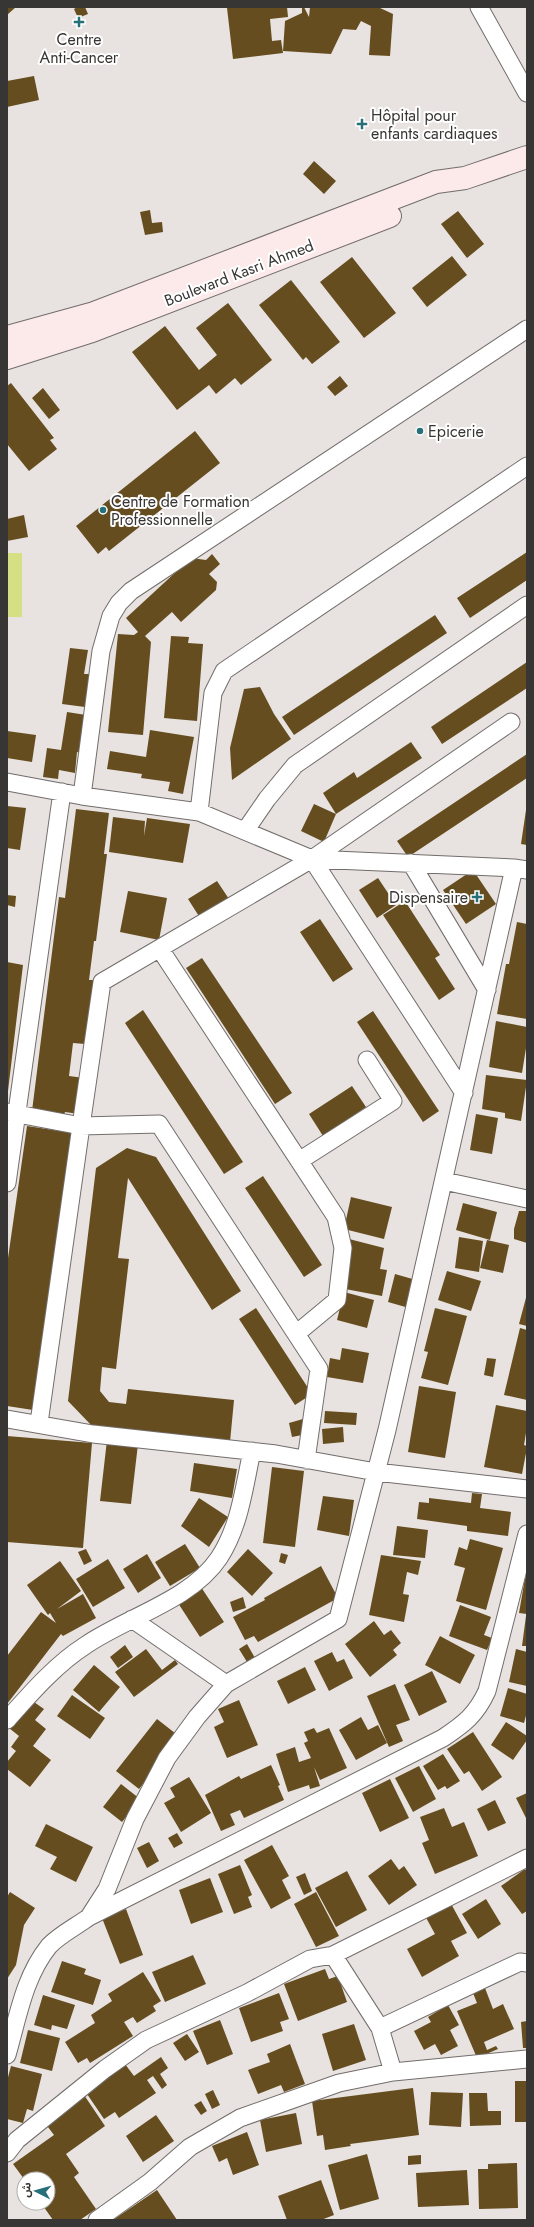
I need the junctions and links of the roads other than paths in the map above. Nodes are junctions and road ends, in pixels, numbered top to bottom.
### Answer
1 (479, 7) edge
2 (527, 93) edge
3 (527, 157) edge
4 (465, 178) junction
5 (527, 329) edge
6 (7, 337) edge
7 (7, 358) edge
8 (527, 466) edge
9 (527, 605) edge
10 (511, 722) dead end
11 (7, 782) edge
12 (62, 792) junction
13 (82, 796) junction
14 (199, 812) junction
15 (245, 831) junction
16 (312, 859) junction
17 (411, 863) junction
18 (521, 869) edge
19 (160, 948) junction
20 (487, 990) junction
21 (366, 1060) dead end
22 (464, 1092) junction
23 (12, 1113) edge
24 (81, 1126) junction
25 (299, 1161) junction
26 (444, 1181) junction
27 (7, 1183) edge
28 (527, 1199) edge
29 (296, 1334) junction
30 (7, 1420) edge
31 (39, 1424) junction
32 (252, 1451) junction
33 (306, 1460) junction
34 (376, 1472) junction
35 (527, 1489) edge
36 (527, 1534) edge
37 (132, 1619) junction
38 (226, 1684) junction
39 (7, 1720) edge
40 (527, 1858) edge
41 (89, 1917) junction
42 (333, 1955) junction
43 (527, 1963) edge
44 (380, 2028) junction
45 (7, 2055) edge
46 (527, 2058) edge
47 (393, 2072) junction
48 (7, 2153) edge
49 (97, 2220) edge

1 - 2 street
3 - 4 main road, Boulevard Kasri Ahmed
4 - 6 main road, Boulevard Kasri Ahmed
4 - 7 main road, Boulevard Kasri Ahmed
5 - 13 street
8 - 14 street
9 - 15 street
10 - 16 street
11 - 12 street
12 - 13 street
12 - 23 street
13 - 14 street
14 - 15 street
15 - 16 street
16 - 17 street
16 - 19 street
16 - 22 street
17 - 18 street
17 - 20 street
18 - 20 street
19 - 24 street
19 - 25 street
20 - 22 street
21 - 25 street
22 - 26 street
23 - 24 street
23 - 27 street
24 - 29 street
24 - 31 street
25 - 29 street
26 - 28 street
26 - 34 street
29 - 33 street
30 - 31 street
31 - 32 street
32 - 33 street
32 - 37 street
33 - 34 street
34 - 35 street
34 - 38 street
36 - 41 street
37 - 38 street
37 - 39 street
38 - 41 street
40 - 42 street
41 - 45 street
42 - 44 street
42 - 48 street
43 - 44 street
44 - 47 street
46 - 47 street
47 - 49 street

